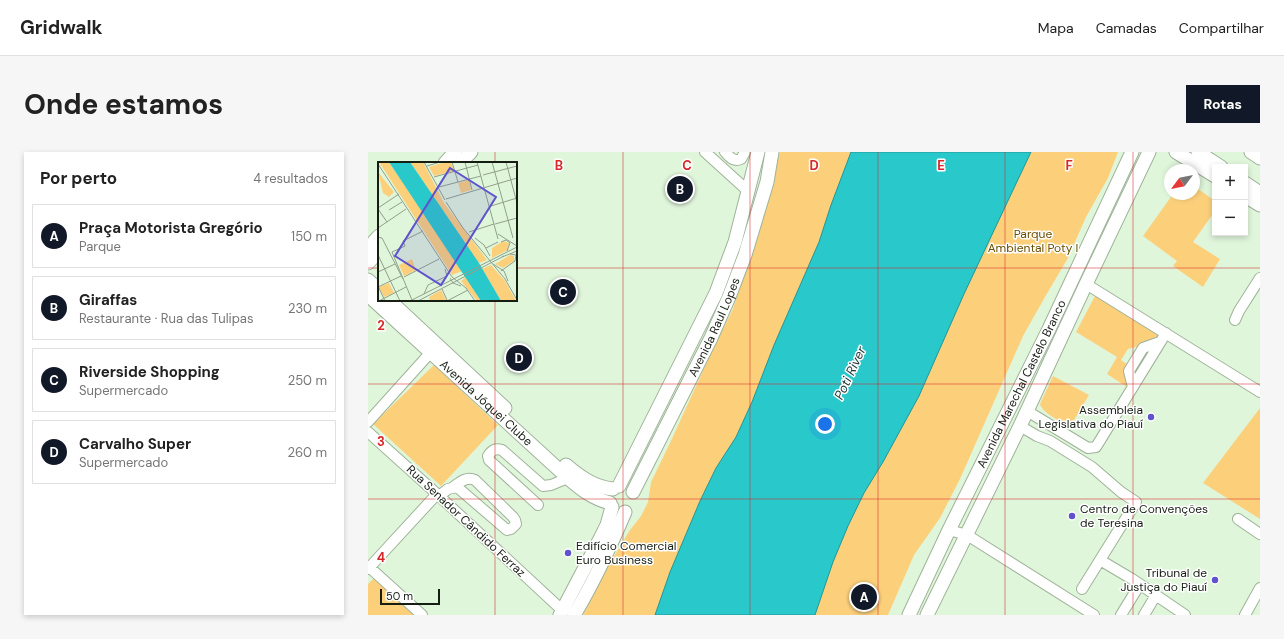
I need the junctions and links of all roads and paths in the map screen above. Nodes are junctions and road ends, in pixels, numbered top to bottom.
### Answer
1 (455, 152) edge
2 (471, 152) edge
3 (705, 152) edge
4 (740, 152) edge
5 (745, 152) edge
6 (758, 152) edge
7 (772, 152) edge
8 (1132, 152) edge
9 (1149, 152) edge
10 (1158, 152) edge
11 (1176, 152) edge
12 (1251, 152) edge
13 (726, 153) edge
14 (1197, 156) edge
15 (1260, 158) edge
16 (446, 162) edge
17 (461, 162) edge
18 (1214, 164) edge
19 (1212, 173) edge
20 (1248, 185) edge
21 (748, 191) junction
22 (1260, 192) edge
23 (1128, 197) junction
24 (1248, 198) edge
25 (1260, 205) edge
26 (378, 237) edge
27 (368, 248) edge
28 (378, 252) edge
29 (368, 263) edge
30 (1260, 278) edge
31 (368, 280) edge
32 (1086, 284) junction
33 (378, 289) edge
34 (368, 295) edge
35 (390, 301) edge
36 (1235, 320) dead end
37 (1049, 329) junction
38 (1166, 333) junction
39 (1063, 335) junction
40 (1042, 343) junction
41 (1056, 350) junction
42 (431, 352) junction
43 (1260, 392) edge
44 (1027, 411) junction
45 (368, 422) edge
46 (1020, 426) junction
47 (368, 432) edge
48 (568, 478) junction
49 (452, 488) junction
50 (616, 488) junction
51 (633, 492) junction
52 (438, 495) junction
53 (611, 505) junction
54 (538, 506) dead end
55 (625, 512) junction
56 (1238, 520) dead end
57 (949, 530) junction
58 (968, 534) junction
59 (1260, 534) edge
60 (1100, 560) junction
61 (368, 568) edge
62 (1140, 584) junction
63 (1260, 588) edge
64 (1082, 589) dead end
65 (1156, 595) junction
66 (566, 614) edge
67 (422, 615) edge
68 (909, 615) edge
69 (927, 615) edge
70 (1094, 615) edge
71 (1121, 615) edge
72 (1144, 615) edge
73 (1186, 615) edge
74 (1245, 615) edge

1 - 16 main road
2 - 17 main road
3 - 21 street
4 - 13 street
5 - 13 street
6 - 21 main road, Avenida Raul Lopes
7 - 51 main road, Avenida Raul Lopes
8 - 37 main road, Avenida Marechal Castelo Branco
9 - 23 main road, Avenida Marechal Castelo Branco
10 - 23 main road
11 - 14 main road
12 - 15 main road
14 - 18 main road
14 - 19 main road
20 - 22 main road
21 - 50 main road, Avenida Raul Lopes
23 - 32 main road, Avenida Marechal Castelo Branco
24 - 25 main road
26 - 27 main road
28 - 29 main road
30 - 36 street
31 - 33 main road
32 - 38 street
32 - 39 main road, Avenida Marechal Castelo Branco
34 - 42 main road, Avenida Jóquei Clube
35 - 50 main road, Avenida Jóquei Clube
37 - 39 main road
37 - 40 main road, Avenida Marechal Castelo Branco
38 - 43 street
38 - 44 street
39 - 41 main road, Avenida Marechal Castelo Branco
40 - 41 main road
40 - 57 main road, Avenida Marechal Castelo Branco
41 - 44 main road, Avenida Marechal Castelo Branco
42 - 45 street
42 - 48 main road, Avenida Jóquei Clube
44 - 46 main road, Avenida Marechal Castelo Branco
46 - 58 main road, Avenida Marechal Castelo Branco
46 - 60 street
47 - 52 street, Rua Senador Cândido Ferraz
48 - 53 main road, Avenida Jóquei Clube
48 - 54 street
49 - 49 street
49 - 52 street
50 - 51 main road
50 - 53 main road
51 - 55 main road
52 - 61 street
52 - 66 street, Rua Senador Cândido Ferraz
53 - 55 main road
53 - 66 main road
55 - 66 main road
56 - 59 street
57 - 58 street
57 - 68 main road, Avenida Marechal Castelo Branco
58 - 69 main road, Avenida Marechal Castelo Branco
58 - 70 street
60 - 62 street
60 - 64 street
61 - 67 street
62 - 65 street
62 - 71 street
63 - 74 street
65 - 72 street
65 - 73 street

